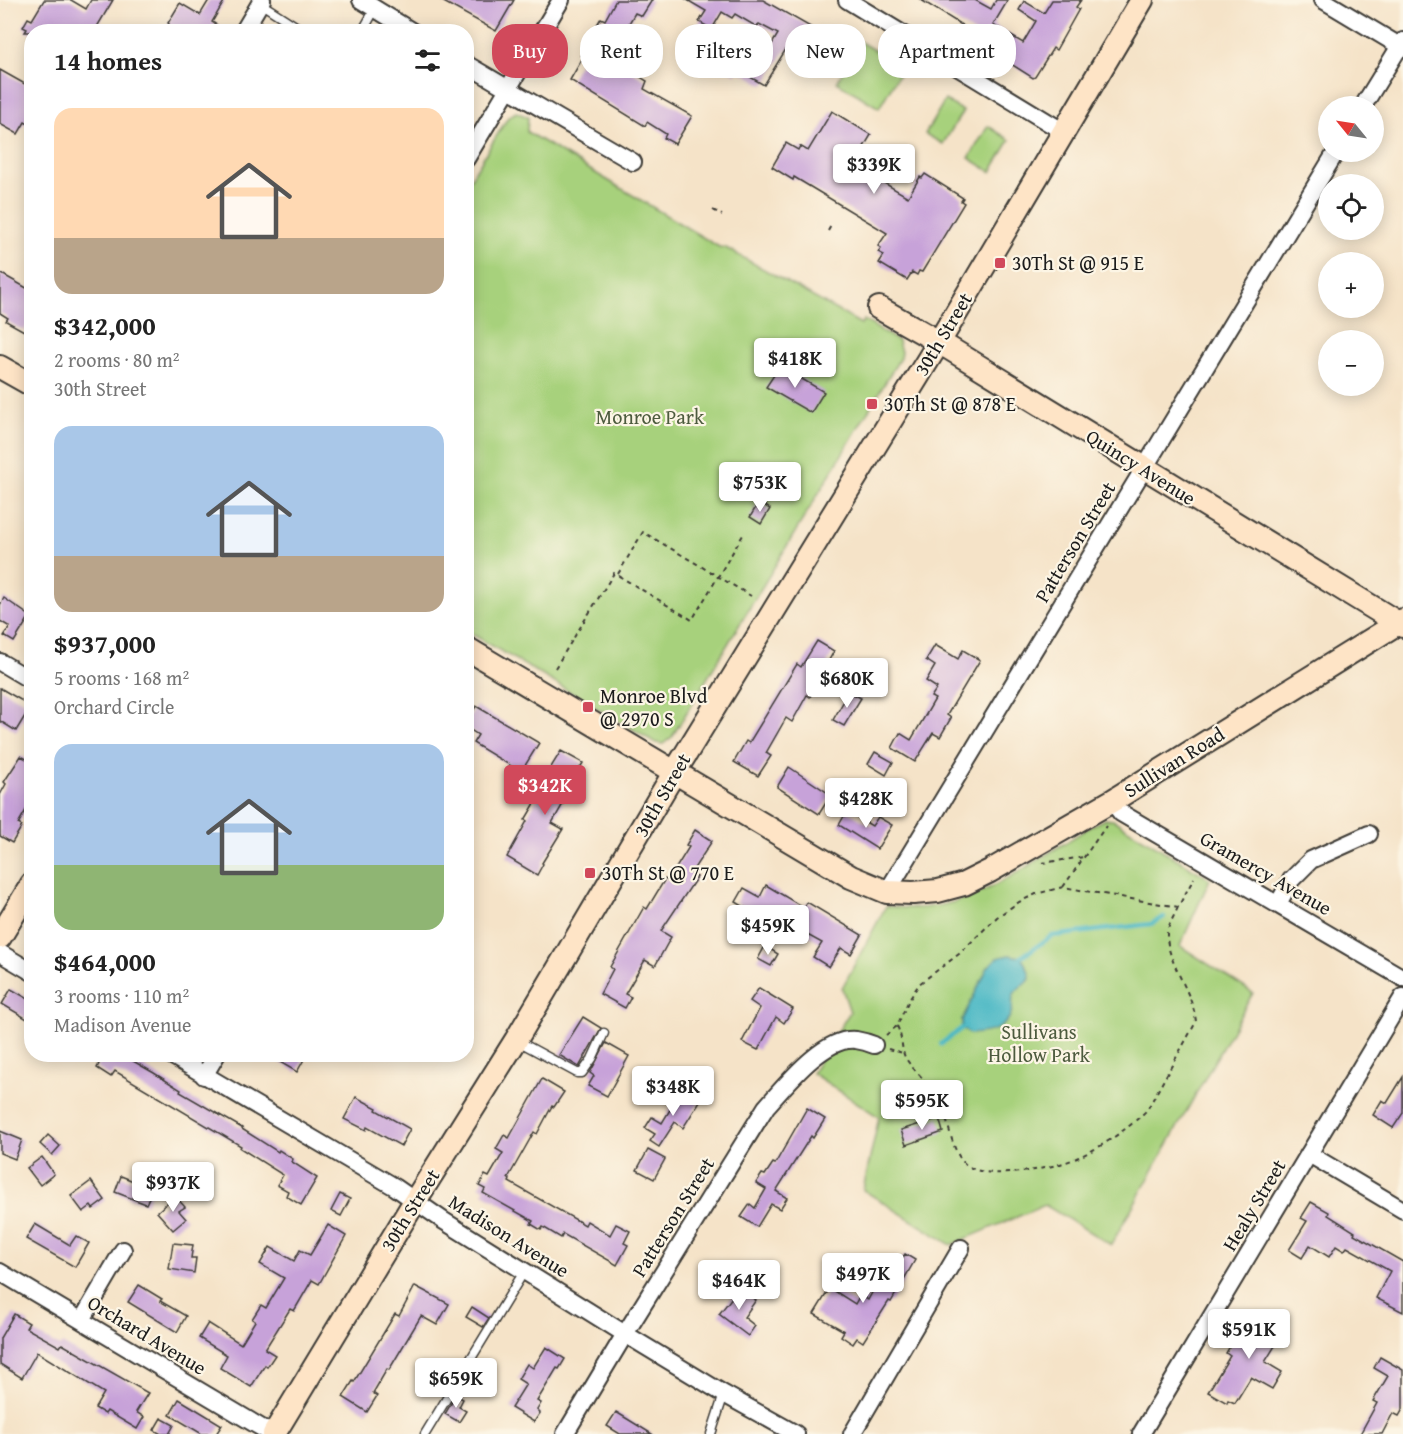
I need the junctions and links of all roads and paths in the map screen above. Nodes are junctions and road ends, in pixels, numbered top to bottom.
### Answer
1 (561, 0) edge
2 (847, 0) edge
3 (1142, 0) edge
4 (1323, 0) edge
5 (261, 2) edge
6 (368, 4) edge
7 (248, 24) edge
8 (293, 24) edge
9 (364, 24) edge
10 (400, 24) edge
11 (1402, 46) edge
12 (474, 68) edge
13 (508, 89) junction
14 (1370, 96) edge
15 (1064, 132) junction
16 (474, 146) edge
17 (633, 162) dead end
18 (1330, 162) edge
19 (713, 210) dead end
20 (722, 215) dead end
21 (832, 224) dead end
22 (828, 231) dead end
23 (879, 308) dead end
24 (939, 342) junction
25 (0, 367) edge
26 (24, 380) edge
27 (1143, 469) junction
28 (743, 535) dead end
29 (617, 575) junction
30 (719, 576) junction
31 (751, 596) dead end
32 (1401, 623) edge
33 (474, 653) edge
34 (0, 662) edge
35 (555, 668) dead end
36 (24, 676) edge
37 (674, 773) junction
38 (1112, 801) junction
39 (1106, 826) dead end
40 (1369, 834) dead end
41 (1084, 857) junction
42 (1039, 863) dead end
43 (1194, 878) dead end
44 (1063, 887) junction
45 (886, 892) junction
46 (24, 897) edge
47 (1278, 904) junction
48 (1178, 907) junction
49 (0, 937) edge
50 (0, 953) edge
51 (24, 967) edge
52 (1403, 978) edge
53 (1403, 997) edge
54 (897, 1026) junction
55 (604, 1033) dead end
56 (516, 1040) junction
57 (874, 1045) junction
58 (903, 1053) junction
59 (182, 1062) edge
60 (212, 1062) edge
61 (204, 1076) junction
62 (1309, 1154) junction
63 (415, 1201) junction
64 (1403, 1210) edge
65 (961, 1248) dead end
66 (123, 1250) dead end
67 (525, 1270) junction
68 (0, 1272) edge
69 (82, 1320) junction
70 (625, 1334) junction
71 (724, 1395) junction
72 (273, 1434) edge
73 (425, 1434) edge
74 (565, 1434) edge
75 (711, 1434) edge
76 (796, 1434) edge
77 (852, 1434) edge
78 (1141, 1434) edge

1 - 13 street
2 - 15 street
3 - 15 street, 30th Street
4 - 11 street
5 - 7 street
5 - 8 lane
6 - 9 lane
6 - 10 street
11 - 14 street
12 - 13 street
13 - 16 street
13 - 17 street
15 - 24 street, 30th Street
18 - 27 street, Patterson Street
19 - 20 path
21 - 22 path
23 - 24 street, Quincy Avenue
24 - 27 street, Quincy Avenue
24 - 37 street, 30th Street
25 - 26 street
27 - 32 street, Quincy Avenue
27 - 45 street, Patterson Street
28 - 30 path
29 - 30 path
29 - 30 path
29 - 35 path
30 - 31 path
32 - 38 street, Sullivan Road
33 - 37 street
34 - 36 street
37 - 45 street
37 - 56 street, 30th Street
38 - 45 street, Sullivan Road
38 - 47 street, Gramercy Avenue
39 - 41 path
40 - 47 street
41 - 42 path
41 - 44 path
43 - 48 path
44 - 48 path
44 - 54 path
46 - 49 street
47 - 52 street, Gramercy Avenue
48 - 58 path
50 - 51 street
53 - 62 street, Healy Street
54 - 57 path
54 - 58 path
55 - 56 lane
56 - 63 street, 30th Street
57 - 58 path
57 - 70 street, Patterson Street
59 - 61 street, Madison Avenue
60 - 61 street
61 - 63 street, Madison Avenue
62 - 64 street
62 - 78 street, Healy Street
63 - 67 street, Madison Avenue
63 - 72 street, 30th Street
65 - 77 street
66 - 69 street
67 - 70 street, Madison Avenue
67 - 73 lane
68 - 69 street, Orchard Avenue
69 - 72 street, Orchard Avenue
70 - 71 street, Madison Avenue
70 - 74 street, Patterson Street
71 - 75 lane
71 - 76 street, Madison Avenue

